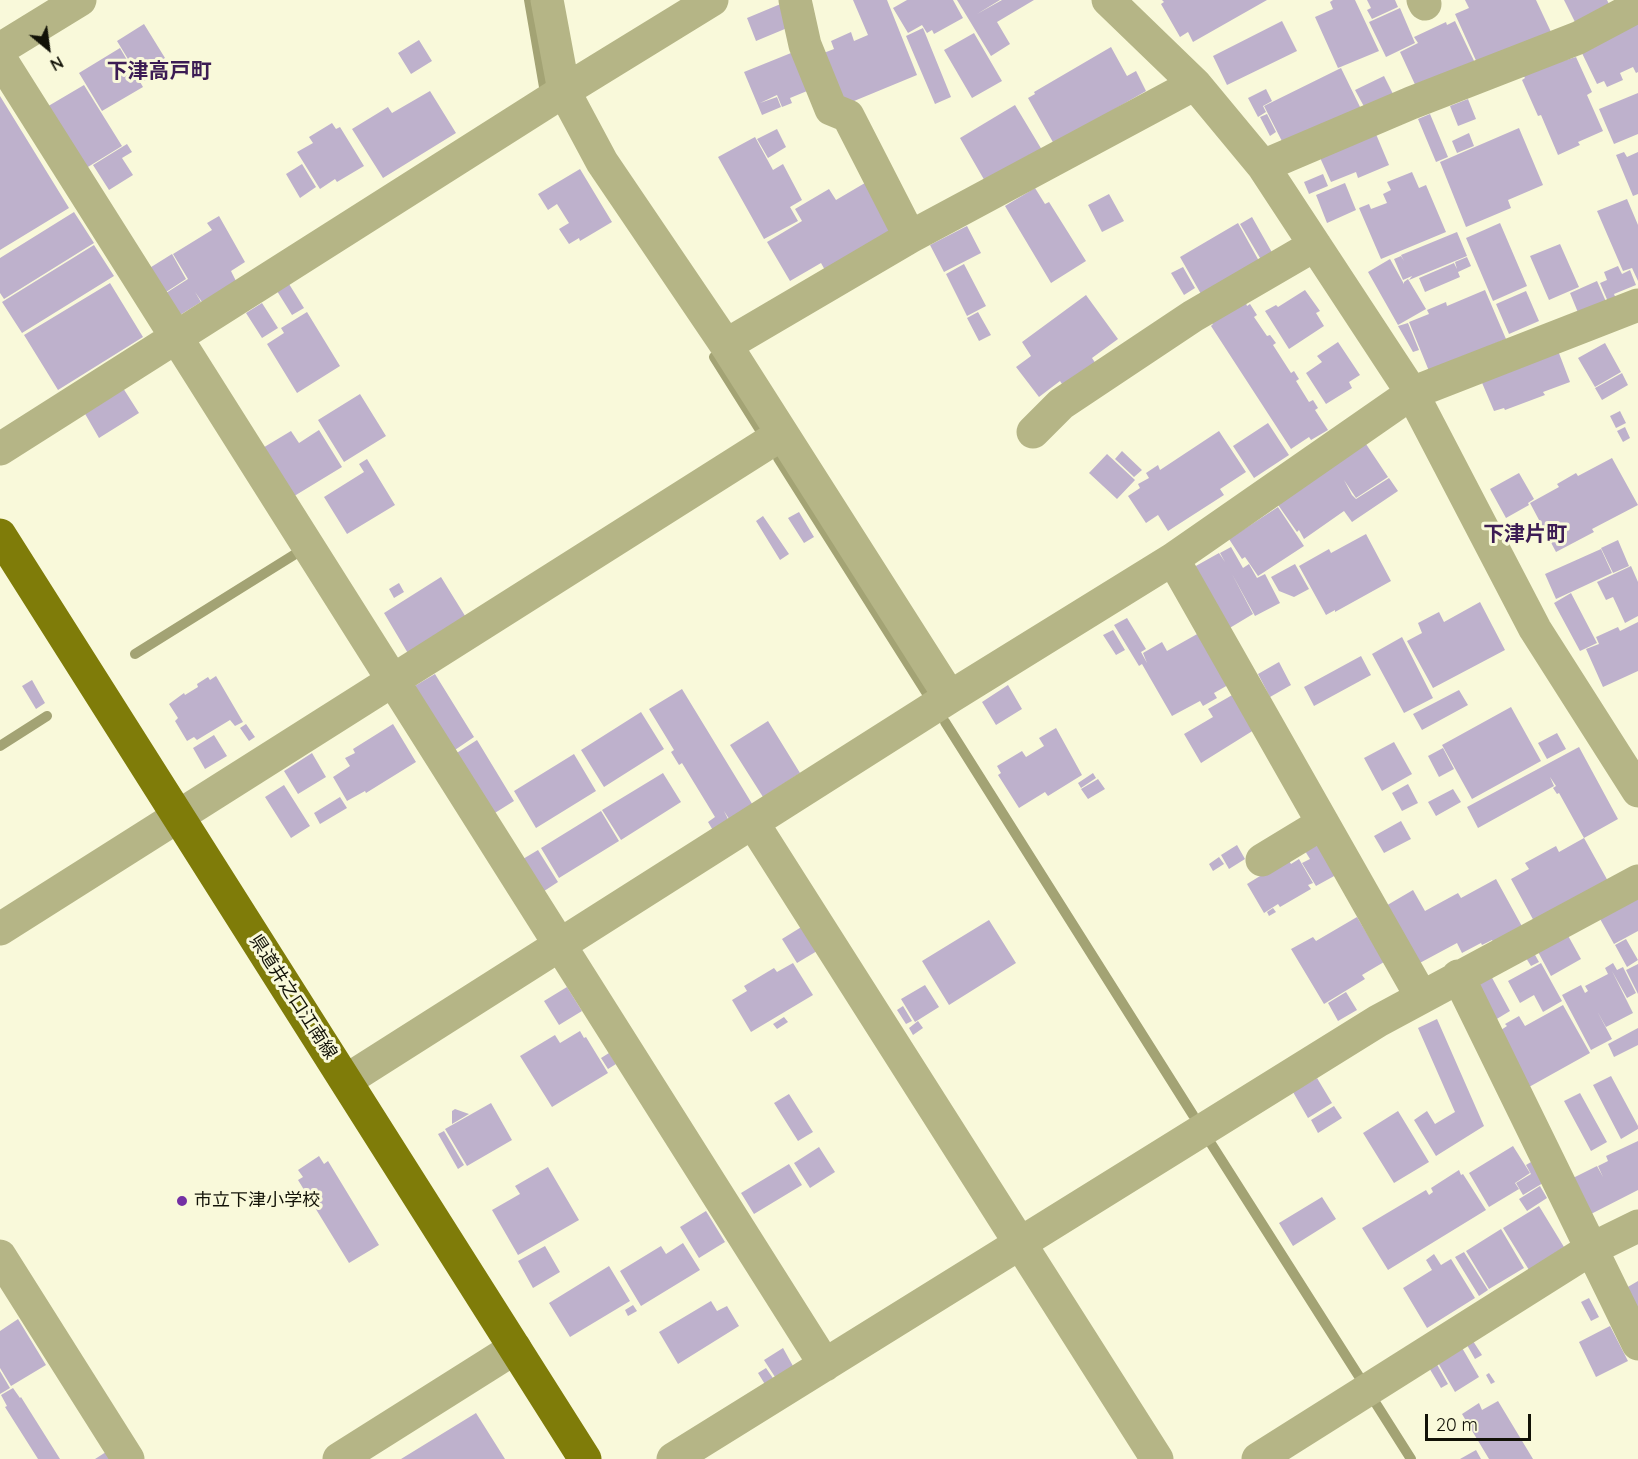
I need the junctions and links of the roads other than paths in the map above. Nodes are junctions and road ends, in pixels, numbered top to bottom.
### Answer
1 (80, 0) edge
2 (547, 0) edge
3 (712, 0) edge
4 (795, 0) edge
5 (1108, 0) edge
6 (1638, 6) edge
7 (0, 49) edge
8 (0, 58) edge
9 (1195, 84) junction
10 (564, 91) junction
11 (1263, 166) junction
12 (910, 237) junction
13 (1315, 245) junction
14 (1638, 305) edge
15 (176, 337) junction
16 (726, 345) junction
17 (1412, 393) junction
18 (1033, 432) dead end
19 (782, 434) junction
20 (0, 448) edge
21 (2, 541) edge
22 (1173, 559) junction
23 (392, 681) junction
24 (950, 697) junction
25 (1638, 790) edge
26 (177, 817) junction
27 (1323, 823) junction
28 (753, 824) junction
29 (1262, 860) dead end
30 (1638, 881) edge
31 (0, 929) edge
32 (559, 946) junction
33 (1458, 976) junction
34 (1421, 996) junction
35 (346, 1080) junction
36 (1638, 1226) edge
37 (1020, 1243) junction
38 (1591, 1248) junction
39 (0, 1256) edge
40 (1638, 1344) edge
41 (515, 1348) junction
42 (825, 1365) junction
43 (128, 1459) edge
44 (339, 1459) edge
45 (585, 1459) edge
46 (673, 1459) edge
47 (1157, 1459) edge
48 (1258, 1459) edge

1 - 7 street
2 - 10 street
3 - 10 street
4 - 12 street
5 - 9 street
6 - 11 street
8 - 15 street
9 - 11 street
9 - 12 street
10 - 15 street
10 - 16 street
11 - 13 street
12 - 16 street
13 - 17 street
13 - 18 street
14 - 17 street
15 - 20 street
15 - 23 street
16 - 19 street
17 - 22 street
17 - 25 street
19 - 23 street
19 - 24 street
21 - 26 main road, 県道井之口江南線
22 - 24 street
22 - 27 street
23 - 26 street
23 - 32 street
24 - 28 street
26 - 31 street
26 - 35 main road, 県道井之口江南線
27 - 29 street
27 - 34 street
28 - 32 street
28 - 37 street
30 - 33 street
32 - 35 street
32 - 42 street
33 - 34 street
33 - 38 street
34 - 37 street
35 - 41 main road, 県道井之口江南線
36 - 38 street
37 - 42 street
37 - 47 street
38 - 40 street
38 - 48 street
39 - 43 street
41 - 44 street
41 - 45 main road, 県道井之口江南線
42 - 46 street

